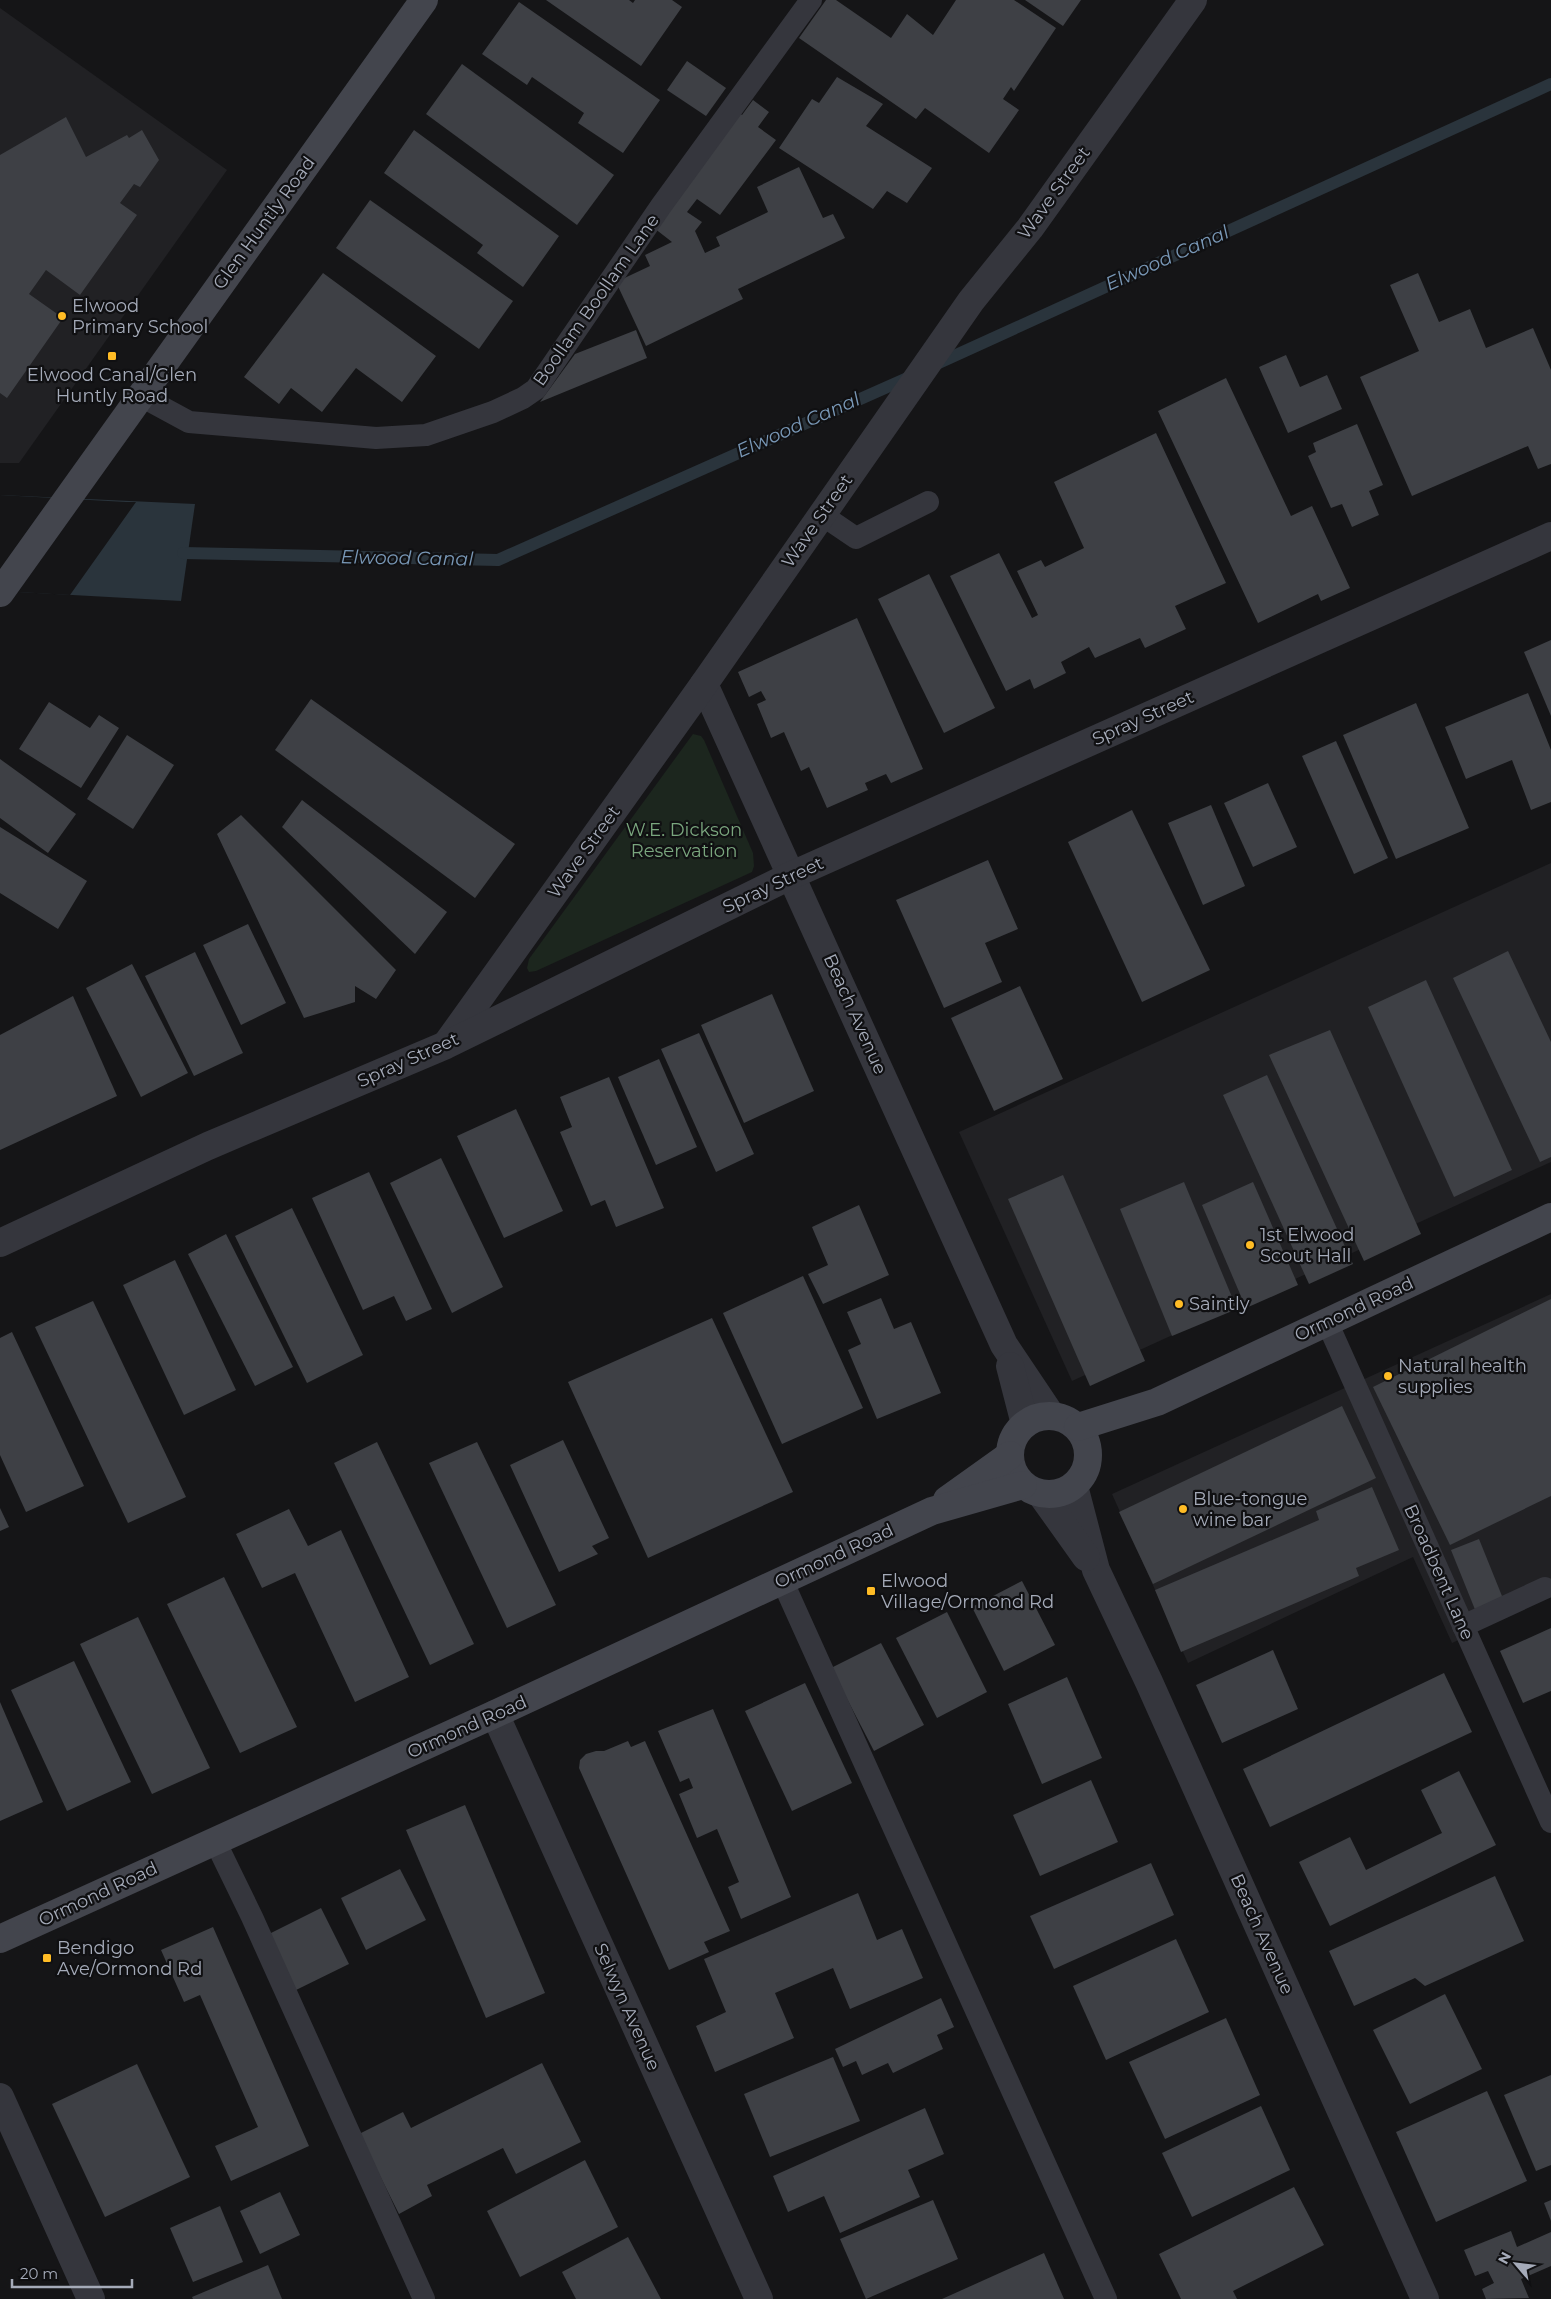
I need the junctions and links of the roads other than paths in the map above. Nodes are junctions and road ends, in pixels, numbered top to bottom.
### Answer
1 (424, 0) edge
2 (811, 0) edge
3 (1193, 0) edge
4 (141, 396) junction
5 (928, 502) dead end
6 (822, 515) junction
7 (1551, 536) edge
8 (1, 592) edge
9 (704, 684) junction
10 (792, 875) junction
11 (446, 1045) junction
12 (1551, 1217) edge
13 (0, 1243) edge
14 (1326, 1322) junction
15 (1004, 1346) junction
16 (1157, 1402) junction
17 (1051, 1415) junction
18 (1025, 1424) junction
19 (1078, 1427) junction
20 (1089, 1452) junction
21 (1010, 1455) junction
22 (1074, 1486) junction
23 (1032, 1489) junction
24 (932, 1511) junction
25 (1096, 1570) junction
26 (782, 1580) junction
27 (1544, 1588) dead end
28 (1463, 1626) junction
29 (494, 1714) junction
30 (1551, 1822) edge
31 (214, 1841) junction
32 (0, 1939) edge
33 (0, 2097) edge
34 (91, 2299) edge
35 (424, 2299) edge
36 (760, 2299) edge
37 (1106, 2299) edge
38 (1425, 2299) edge

1 - 4 street, Glen Huntly Road
2 - 4 lane, Boollam Boollam Lane
3 - 6 street, Wave Street
4 - 8 street, Glen Huntly Road
5 - 6 lane
6 - 9 street, Wave Street
7 - 10 street, Spray Street
9 - 10 street, Beach Avenue
9 - 11 street, Wave Street
10 - 11 street, Spray Street
10 - 15 street, Beach Avenue
11 - 13 street, Spray Street
12 - 14 street, Ormond Road
14 - 16 street, Ormond Road
14 - 28 lane, Broadbent Lane
15 - 17 street, Beach Avenue
15 - 18 street, Beach Avenue
16 - 19 street, Ormond Road
16 - 20 street, Ormond Road
17 - 18 street
17 - 19 street
18 - 21 street
19 - 20 street
20 - 22 street
21 - 23 street
21 - 24 street, Ormond Road
22 - 23 street, Ormond Road
22 - 25 street, Beach Avenue
23 - 24 street, Ormond Road
23 - 25 street, Beach Avenue
24 - 26 street, Ormond Road
25 - 38 street, Beach Avenue
26 - 29 street, Ormond Road
26 - 37 lane
27 - 28 lane
28 - 30 lane, Broadbent Lane
29 - 31 street, Ormond Road
29 - 36 street, Selwyn Avenue
31 - 32 street, Ormond Road
31 - 35 lane
33 - 34 street

